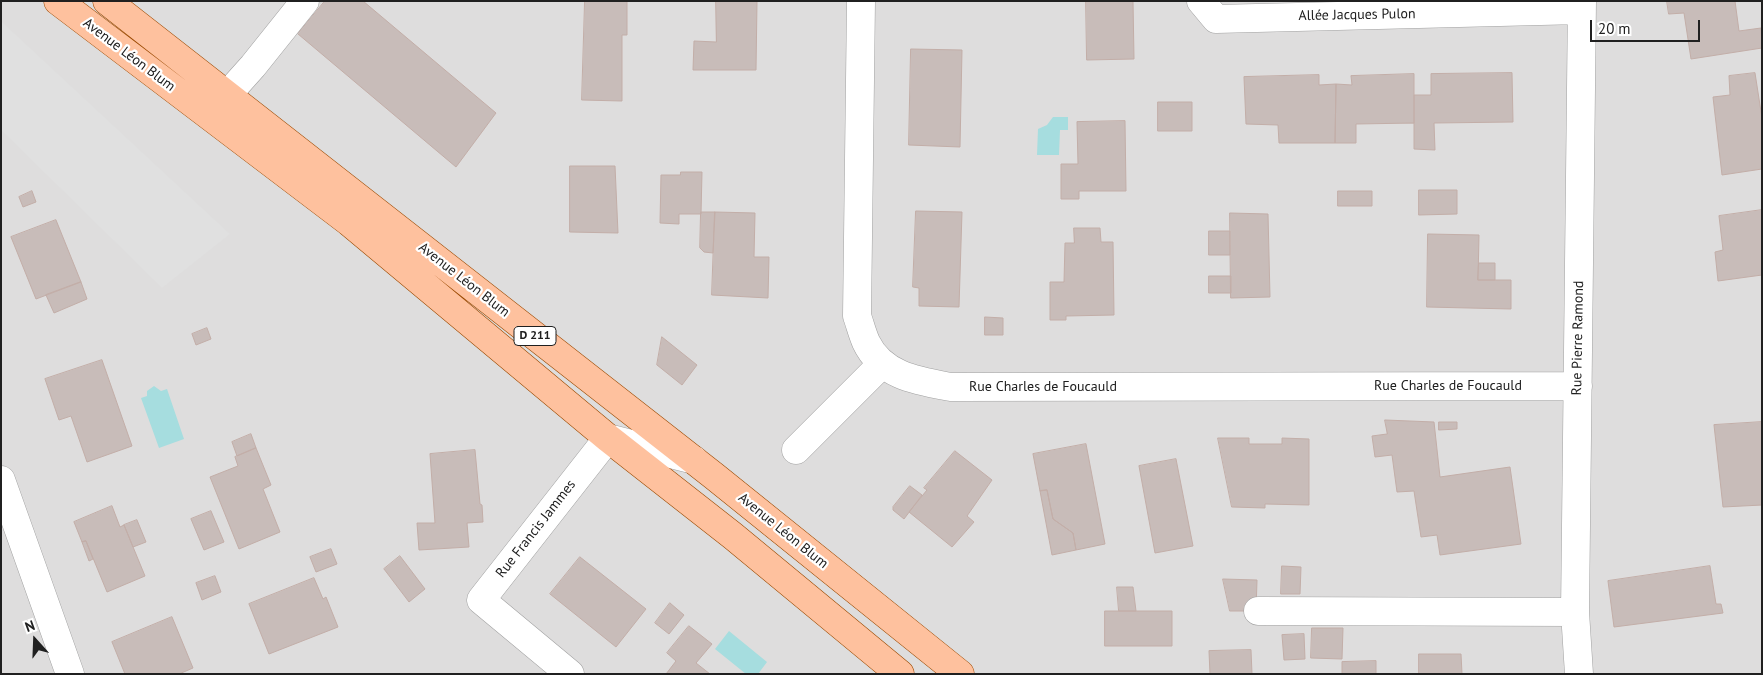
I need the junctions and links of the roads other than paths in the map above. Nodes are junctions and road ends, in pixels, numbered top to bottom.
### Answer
1 (58, 1) edge
2 (108, 1) edge
3 (305, 1) edge
4 (861, 1) edge
5 (1201, 1) edge
6 (1582, 6) edge
7 (227, 95) junction
8 (882, 364) junction
9 (1578, 386) junction
10 (608, 438) junction
11 (796, 450) dead end
12 (694, 460) junction
13 (1, 480) edge
14 (1258, 611) dead end
15 (1575, 612) junction
16 (70, 674) edge
17 (570, 674) edge
18 (900, 674) edge
19 (960, 674) edge
20 (1579, 674) edge

1 - 10 main road, Avenue Léon Blum / D 211
2 - 7 main road, Avenue Léon Blum / D 211
3 - 7 street
4 - 8 street, Rue Charles de Foucauld
5 - 6 street, Allée Jacques Pulon
6 - 9 street, Rue Pierre Ramond
7 - 12 main road, Avenue Léon Blum / D 211
8 - 9 street, Rue Charles de Foucauld
8 - 11 street
9 - 15 street, Rue Pierre Ramond
10 - 12 street
10 - 17 street, Rue Francis Jammes
10 - 18 main road, Avenue Léon Blum / D 211
12 - 19 main road, Avenue Léon Blum / D 211
13 - 16 street
14 - 15 street
15 - 20 street, Rue Pierre Ramond

